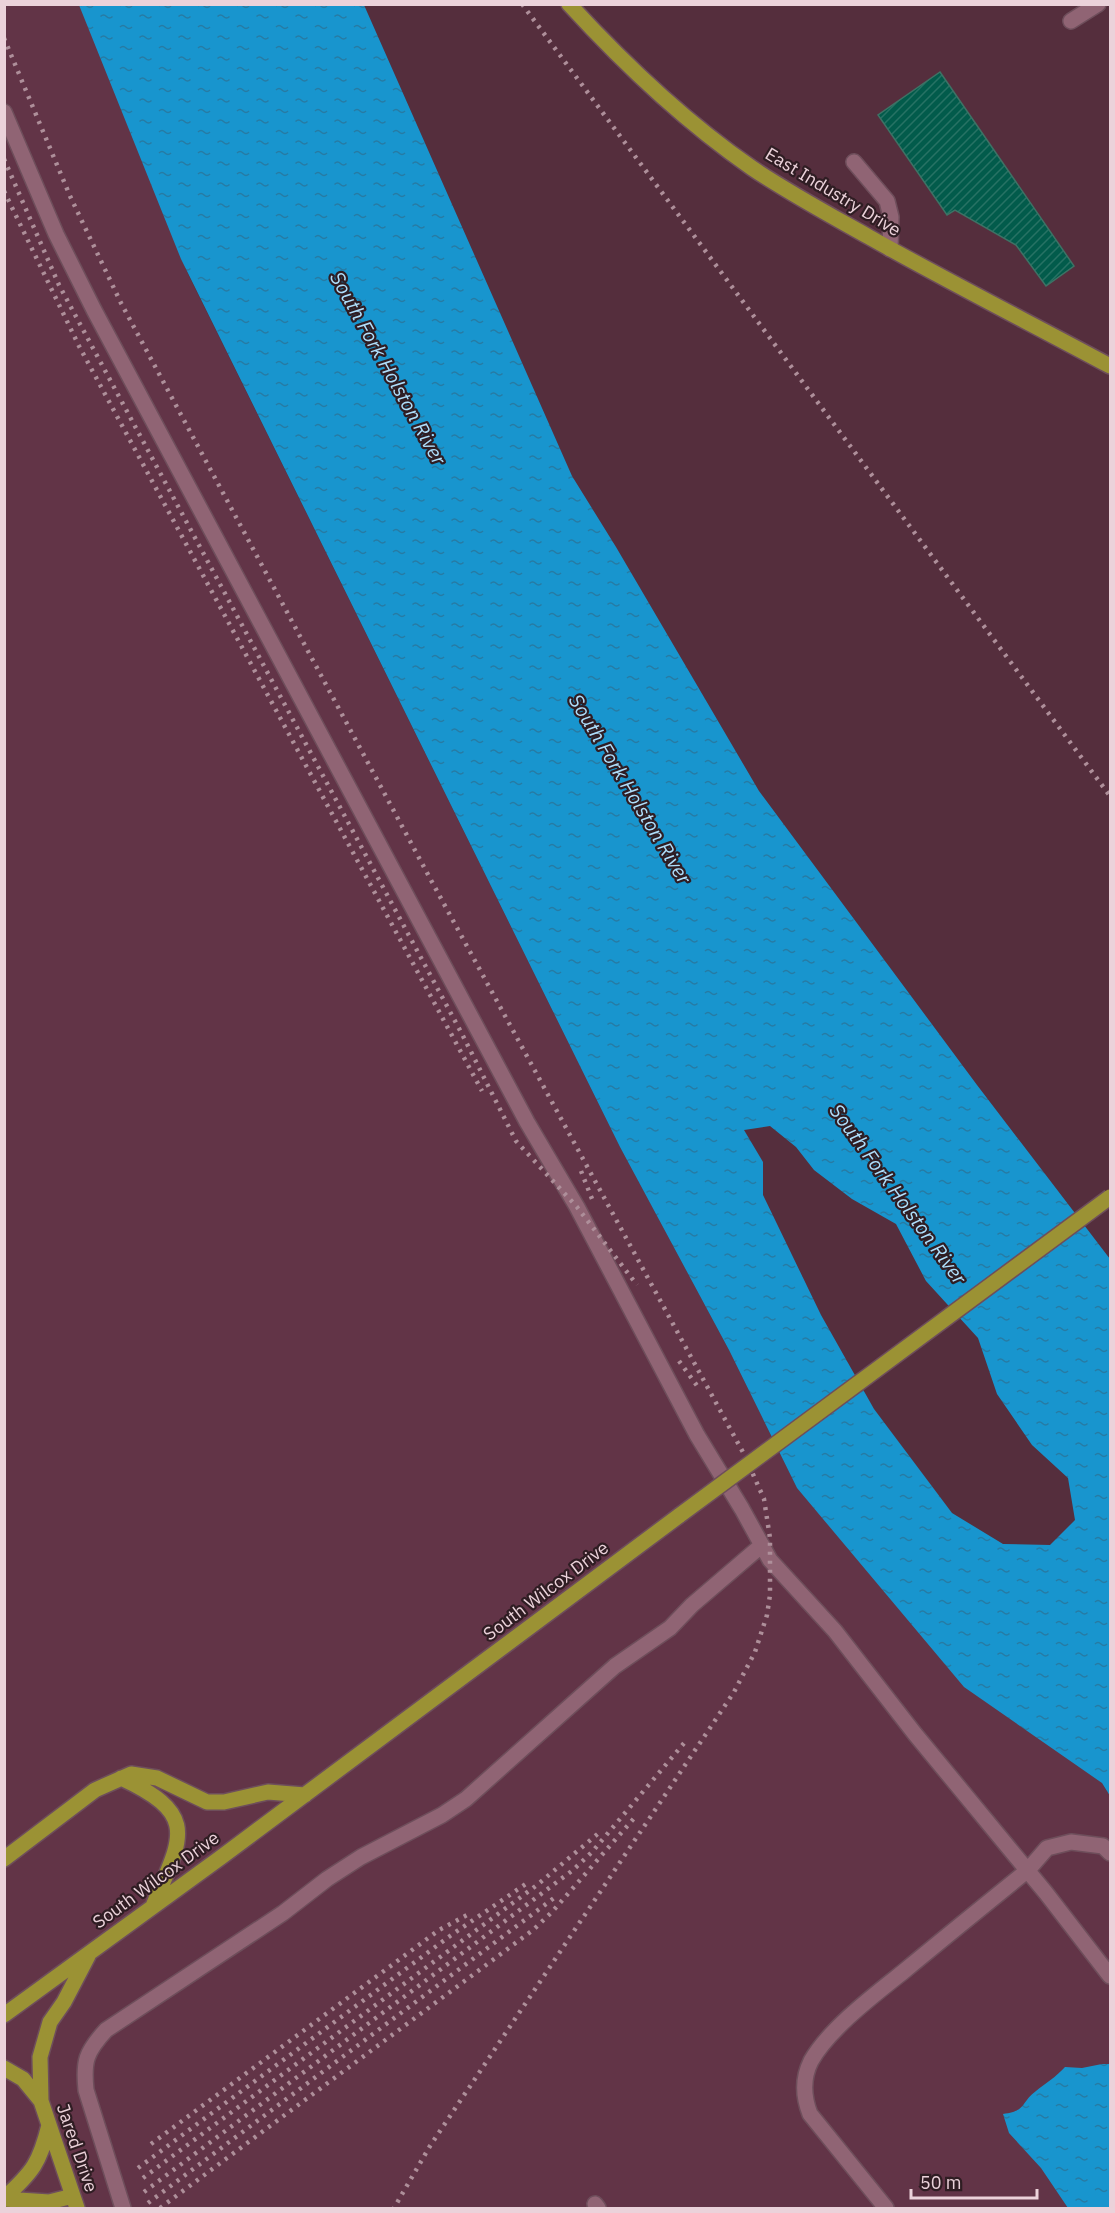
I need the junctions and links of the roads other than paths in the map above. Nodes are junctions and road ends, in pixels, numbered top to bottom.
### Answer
1 (569, 4) edge
2 (1098, 4) edge
3 (1071, 21) dead end
4 (4, 112) edge
5 (854, 162) dead end
6 (890, 249) junction
7 (1108, 362) edge
8 (1110, 1197) edge
9 (762, 1545) junction
10 (121, 1778) junction
11 (305, 1795) junction
12 (1110, 1853) edge
13 (4, 1859) edge
14 (1028, 1870) junction
15 (153, 1907) junction
16 (89, 1954) junction
17 (1110, 1976) edge
18 (4, 2015) edge
19 (4, 2068) edge
20 (41, 2101) junction
21 (49, 2125) junction
22 (4, 2199) edge
23 (75, 2202) edge
24 (18, 2208) edge
25 (123, 2208) edge
26 (886, 2208) edge

1 - 6 main road, East Industry Drive
2 - 3 street
4 - 9 street
5 - 6 street
6 - 7 main road, East Industry Drive
8 - 11 main road, South Wilcox Drive, bridge
9 - 14 street
9 - 25 street
10 - 11 main road
10 - 13 main road
10 - 15 main road
11 - 15 main road, South Wilcox Drive
12 - 14 street
14 - 17 street
14 - 26 street
15 - 16 main road, South Wilcox Drive
16 - 18 main road, South Wilcox Drive
16 - 20 main road
19 - 20 main road
20 - 21 main road, Jared Drive
21 - 22 main road
21 - 23 main road, Jared Drive
22 - 23 main road
22 - 24 main road

